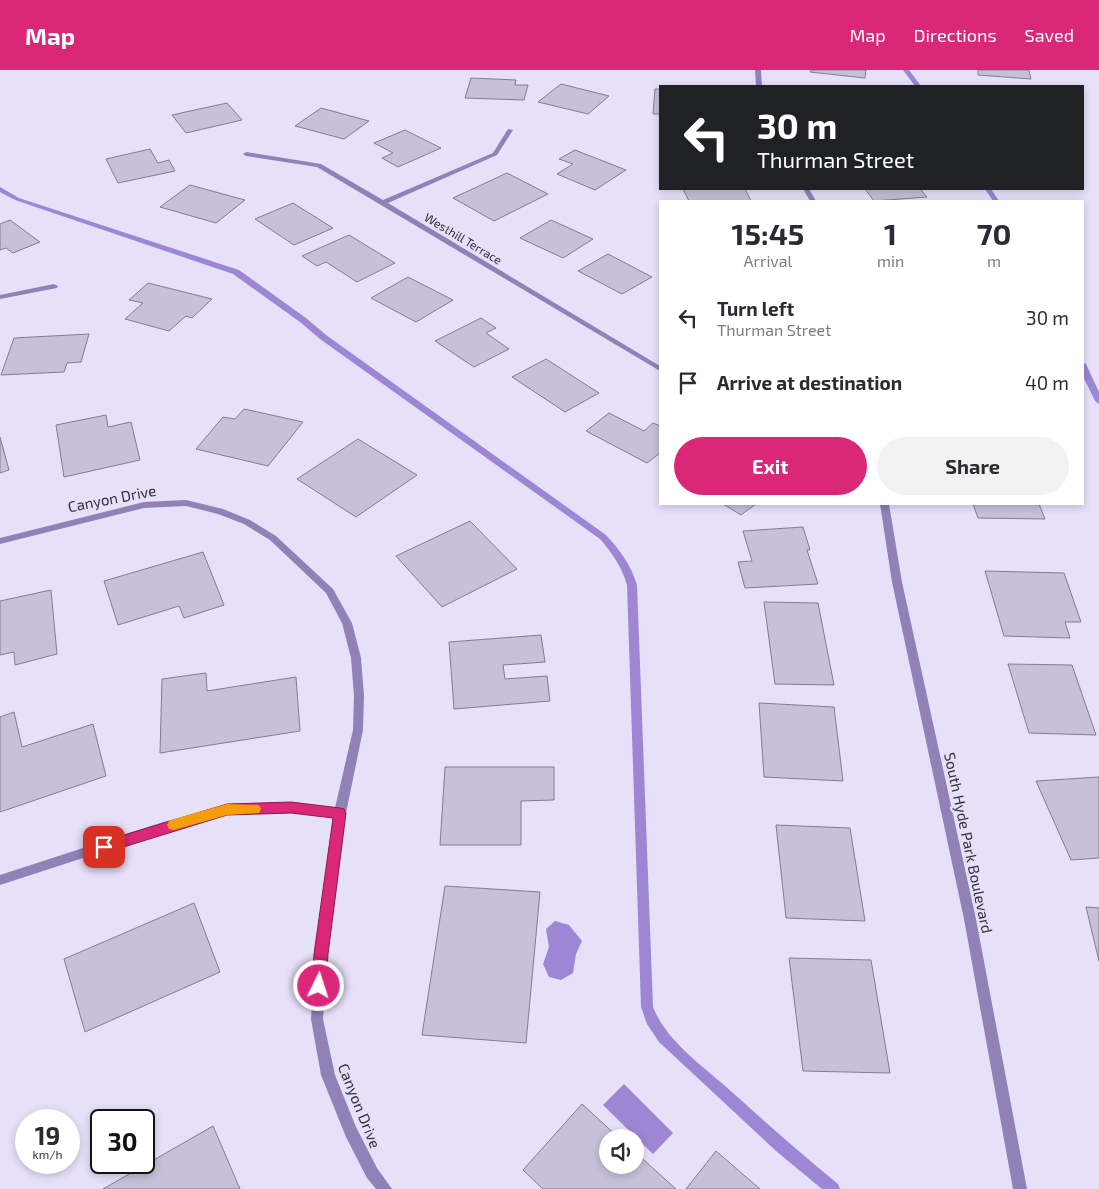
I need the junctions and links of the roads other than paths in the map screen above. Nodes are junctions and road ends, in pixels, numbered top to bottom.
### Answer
1 (758, 70) edge
2 (759, 85) edge
3 (510, 130) dead end
4 (246, 154) dead end
5 (382, 203) junction
6 (54, 286) dead end
7 (0, 297) edge
8 (659, 368) edge
9 (884, 505) edge
10 (0, 541) edge
11 (340, 813) junction
12 (0, 880) edge
13 (385, 1189) edge
14 (1020, 1189) edge

1 - 2 street
3 - 5 street
4 - 5 street, Westhill Terrace
5 - 8 street, Westhill Terrace
6 - 7 street
9 - 14 street, South Hyde Park Boulevard
10 - 11 street, Canyon Drive
11 - 12 street
11 - 13 street, Canyon Drive

